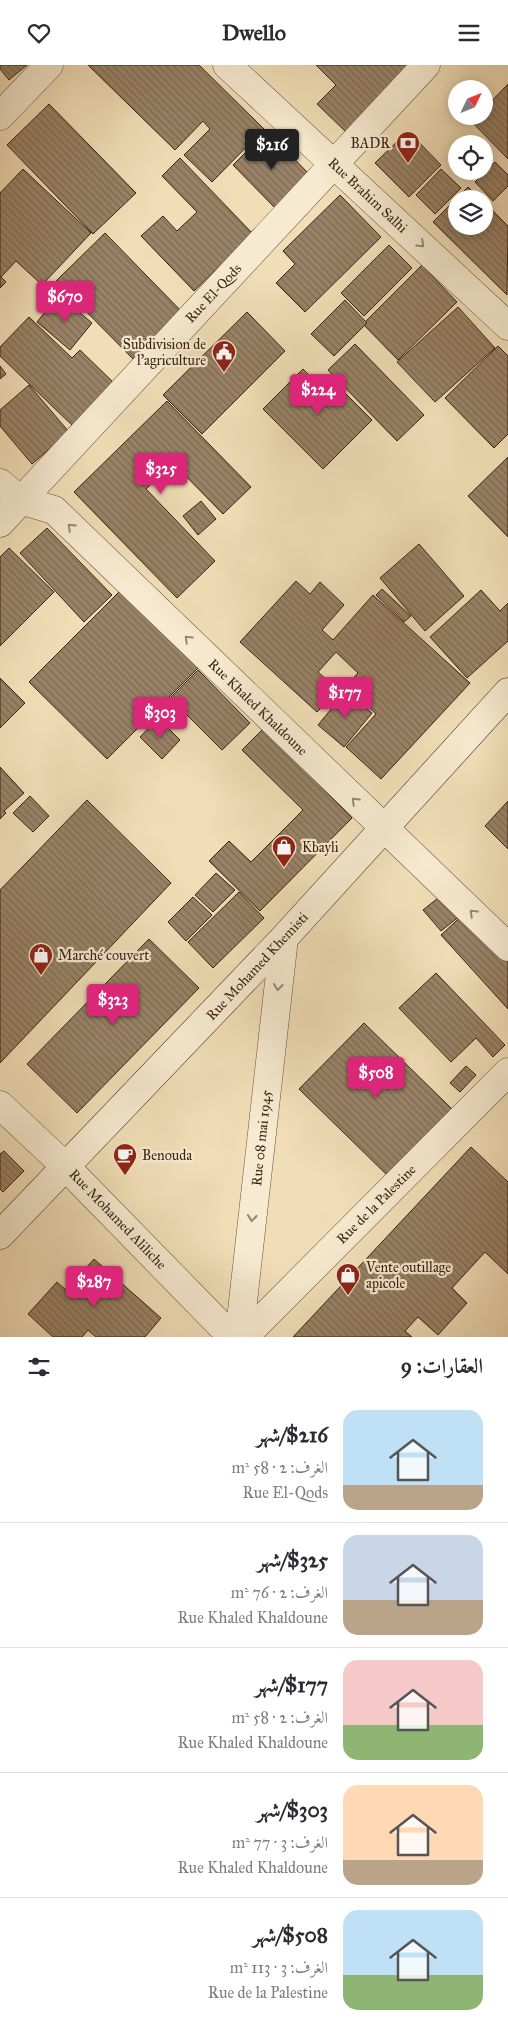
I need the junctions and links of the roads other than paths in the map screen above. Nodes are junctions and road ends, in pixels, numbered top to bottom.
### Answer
1 (49, 65) edge
2 (227, 65) edge
3 (426, 65) edge
4 (0, 116) edge
5 (334, 163) junction
6 (508, 325) edge
7 (10, 492) edge
8 (0, 523) edge
9 (508, 692) edge
10 (382, 827) junction
11 (284, 938) junction
12 (508, 947) edge
13 (508, 1072) edge
14 (0, 1105) edge
15 (65, 1166) junction
16 (0, 1235) edge
17 (232, 1337) edge
18 (239, 1337) edge
19 (244, 1337) edge

1 - 4 street
2 - 5 street, Rue Brahim Salhi
3 - 5 street, Rue El-Qods
5 -> 6 street, Rue Brahim Salhi
5 - 7 street, Rue El-Qods
7 - 8 street, Rue El-Qods
10 -> 7 street, Rue Khaled Khaldoune
9 - 10 street, Rue Mohamed Khemisti
10 - 11 street, Rue Mohamed Khemisti
12 -> 10 street, Rue Khaled Khaldoune
11 - 15 street, Rue Mohamed Khemisti
11 -> 18 street, Rue 08 mai 1945
13 - 19 street, Rue de la Palestine
14 - 15 street, Rue Mohamed Aliliche
15 - 16 street, Rue Mohamed Khemisti
15 - 17 street, Rue Mohamed Aliliche

